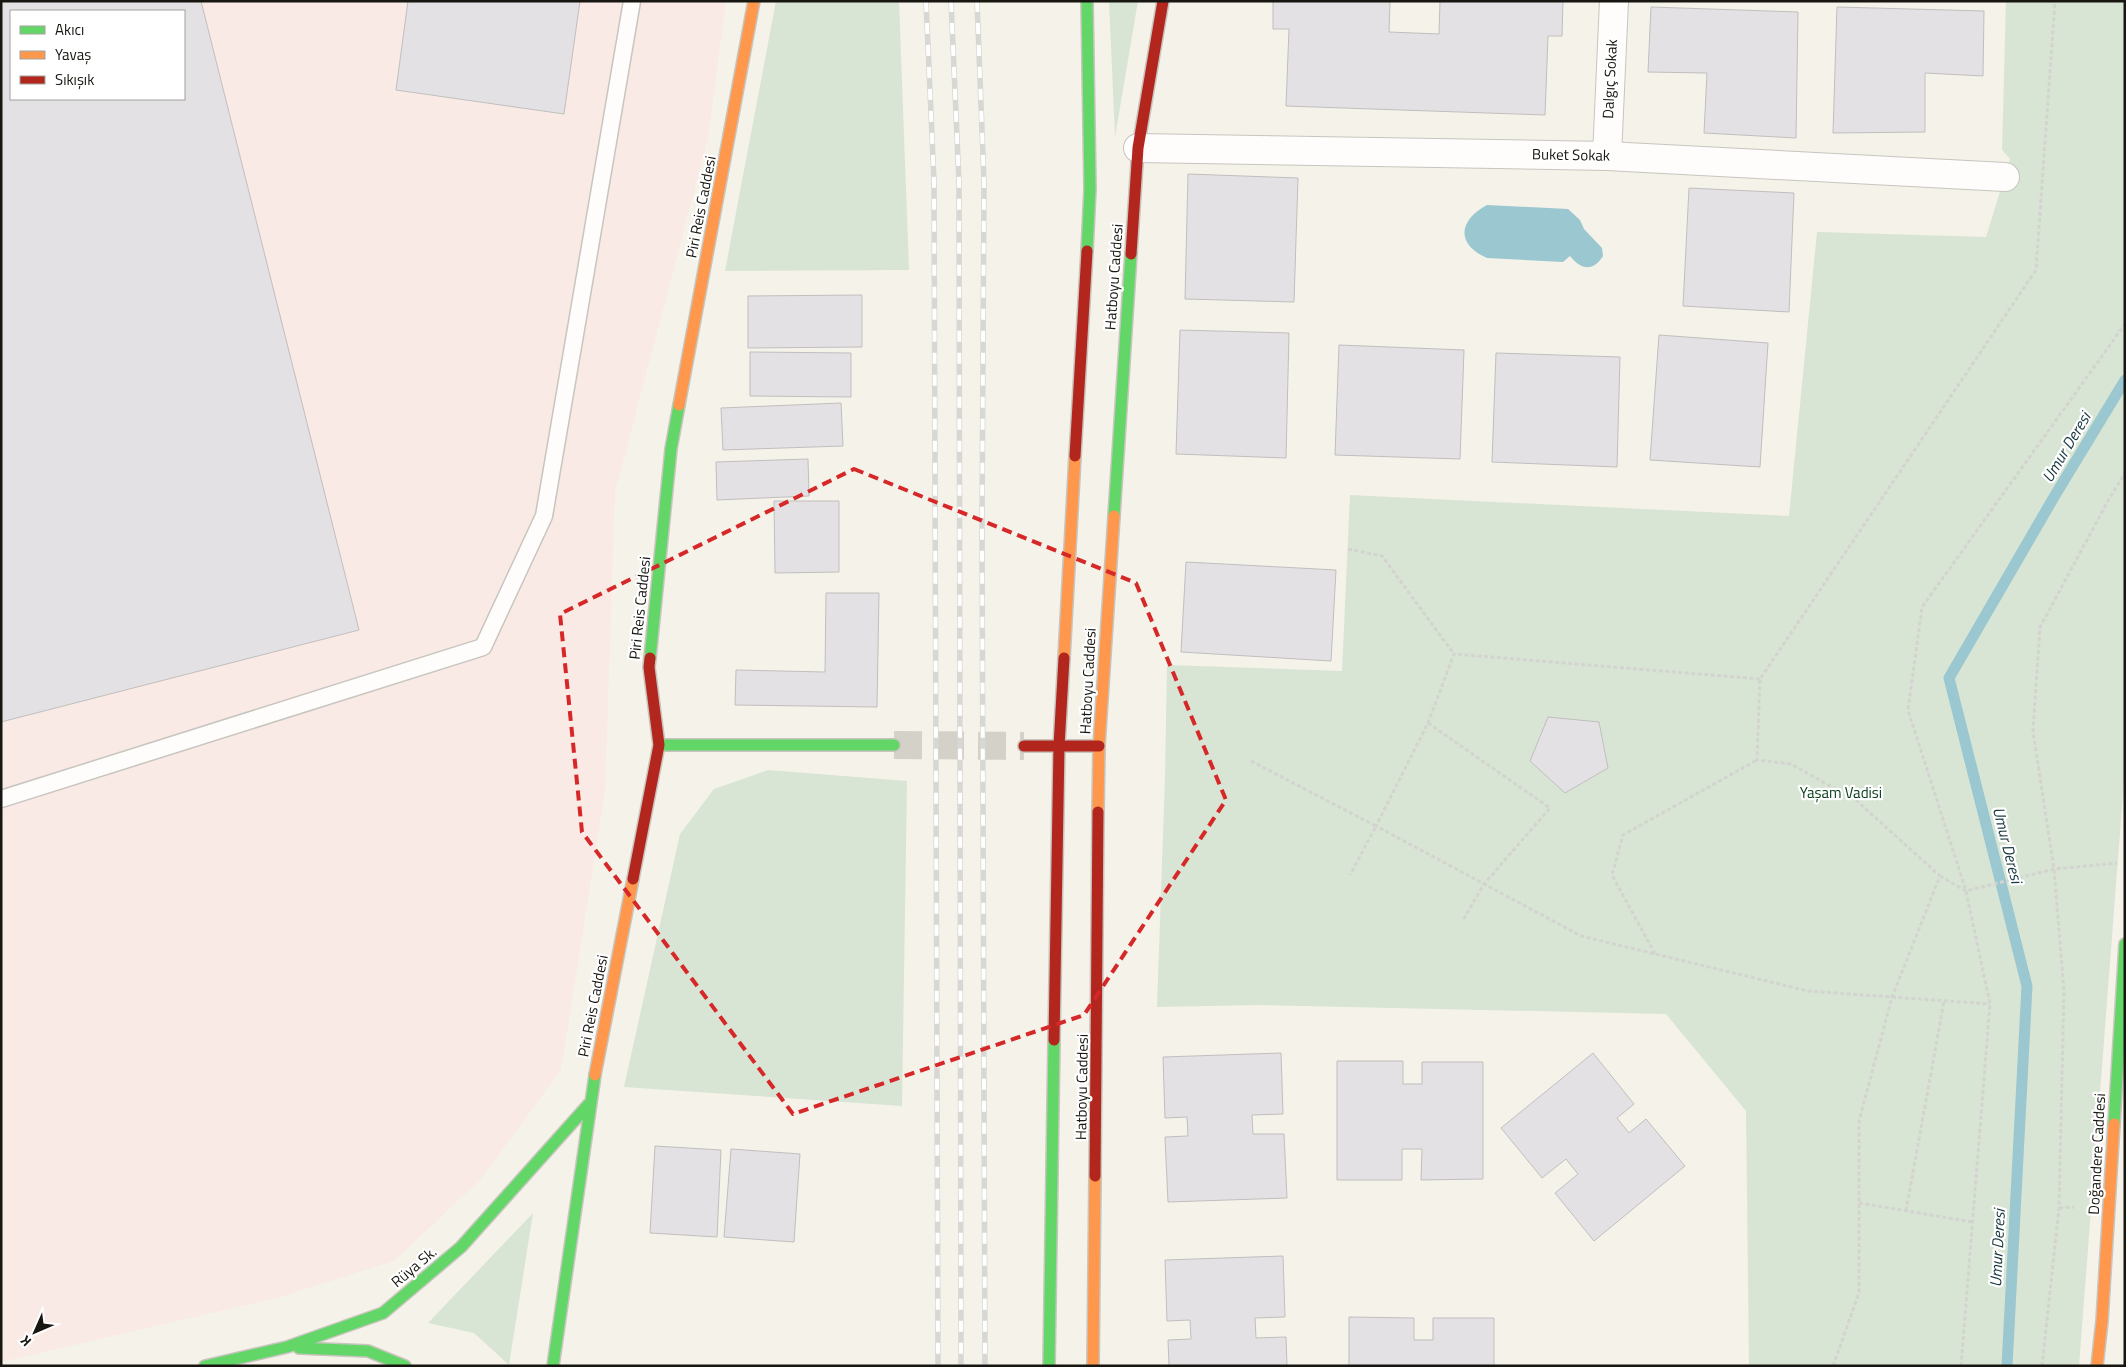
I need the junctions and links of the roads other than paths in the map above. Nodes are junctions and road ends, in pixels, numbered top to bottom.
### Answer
1 (632, 1) edge
2 (754, 1) edge
3 (1086, 1) edge
4 (1162, 1) edge
5 (1614, 1) edge
6 (1138, 148) junction
7 (1607, 156) junction
8 (2005, 177) dead end
9 (659, 745) junction
10 (894, 745) tunnel mouth
11 (1024, 746) tunnel mouth
12 (1059, 746) junction
13 (1099, 746) junction
14 (1, 799) edge
15 (2125, 944) edge
16 (589, 1104) junction
17 (287, 1347) junction
18 (205, 1366) edge
19 (405, 1366) edge
20 (553, 1366) edge
21 (1049, 1366) edge
22 (1093, 1366) edge
23 (2098, 1366) edge

1 - 14 lane
2 - 9 street, Piri Reis Caddesi
3 - 12 street, Hatboyu Caddesi
4 - 6 street, Hatboyu Caddesi
5 - 7 street, Dalgıç Sokak
6 - 7 street, Buket Sokak
6 - 13 street, Hatboyu Caddesi
7 - 8 street, Buket Sokak
9 - 10 street
9 - 16 street, Piri Reis Caddesi
11 - 12 street
12 - 13 street
12 - 21 street, Hatboyu Caddesi
13 - 22 street, Hatboyu Caddesi
15 - 23 street, Doğandere Caddesi
16 - 17 street, Rüya Sk.
16 - 20 street, Piri Reis Caddesi
17 - 18 street, Rüya Sk.
17 - 19 street

